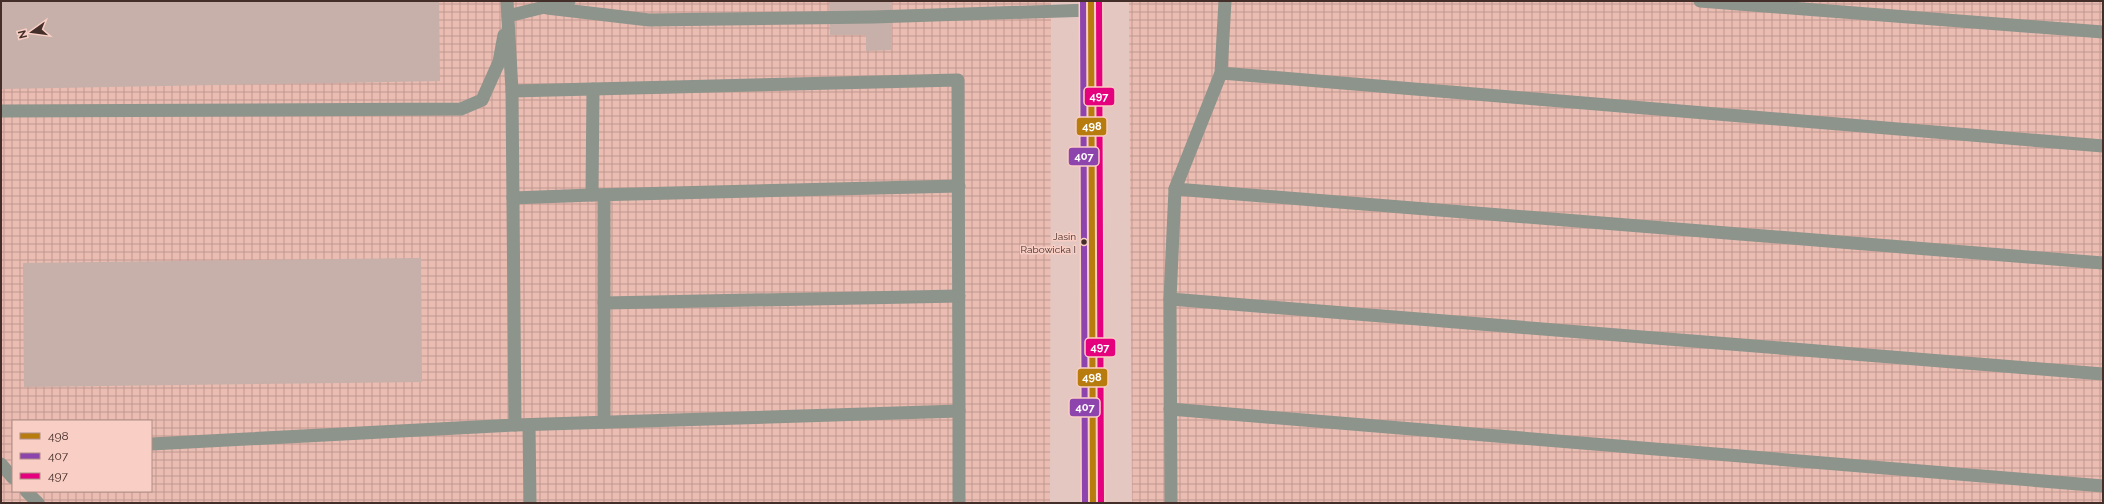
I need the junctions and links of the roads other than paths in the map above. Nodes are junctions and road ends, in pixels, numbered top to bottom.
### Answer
1 (507, 1) edge
2 (569, 1) edge
3 (1225, 1) edge
4 (1700, 1) edge
5 (1091, 5) edge
6 (547, 8) junction
7 (508, 16) junction
8 (2103, 32) edge
9 (1221, 73) junction
10 (592, 89) junction
11 (512, 91) junction
12 (1, 111) edge
13 (2103, 146) edge
14 (959, 186) junction
15 (1175, 189) junction
16 (598, 195) junction
17 (513, 198) junction
18 (2103, 264) edge
19 (959, 296) junction
20 (1170, 299) junction
21 (604, 303) junction
22 (2103, 374) edge
23 (1170, 409) junction
24 (959, 411) junction
25 (604, 422) junction
26 (529, 424) junction
27 (515, 425) junction
28 (152, 444) edge
29 (1, 464) edge
30 (12, 477) edge
31 (2103, 486) edge
32 (27, 492) edge
33 (38, 503) edge
34 (530, 503) edge
35 (959, 503) edge
36 (1093, 503) edge
37 (1171, 503) edge

1 - 7 lane
2 - 6 lane
3 - 9 lane
4 - 8 lane
5 - 6 lane
5 - 36 street
6 - 7 lane
7 - 11 lane
7 - 12 lane
9 - 13 lane
9 - 15 lane
10 - 11 lane
10 - 14 lane
10 - 16 lane
11 - 17 lane
14 - 16 lane
14 - 19 lane
15 - 18 lane
15 - 20 lane
16 - 17 lane
16 - 21 lane
17 - 27 lane
19 - 21 lane
19 - 24 lane
20 - 22 lane
20 - 23 lane
21 - 25 lane
23 - 31 lane
23 - 37 lane
24 - 25 lane
24 - 35 lane
25 - 26 lane
26 - 27 lane
26 - 34 lane
27 - 28 lane
29 - 30 lane
32 - 33 lane

